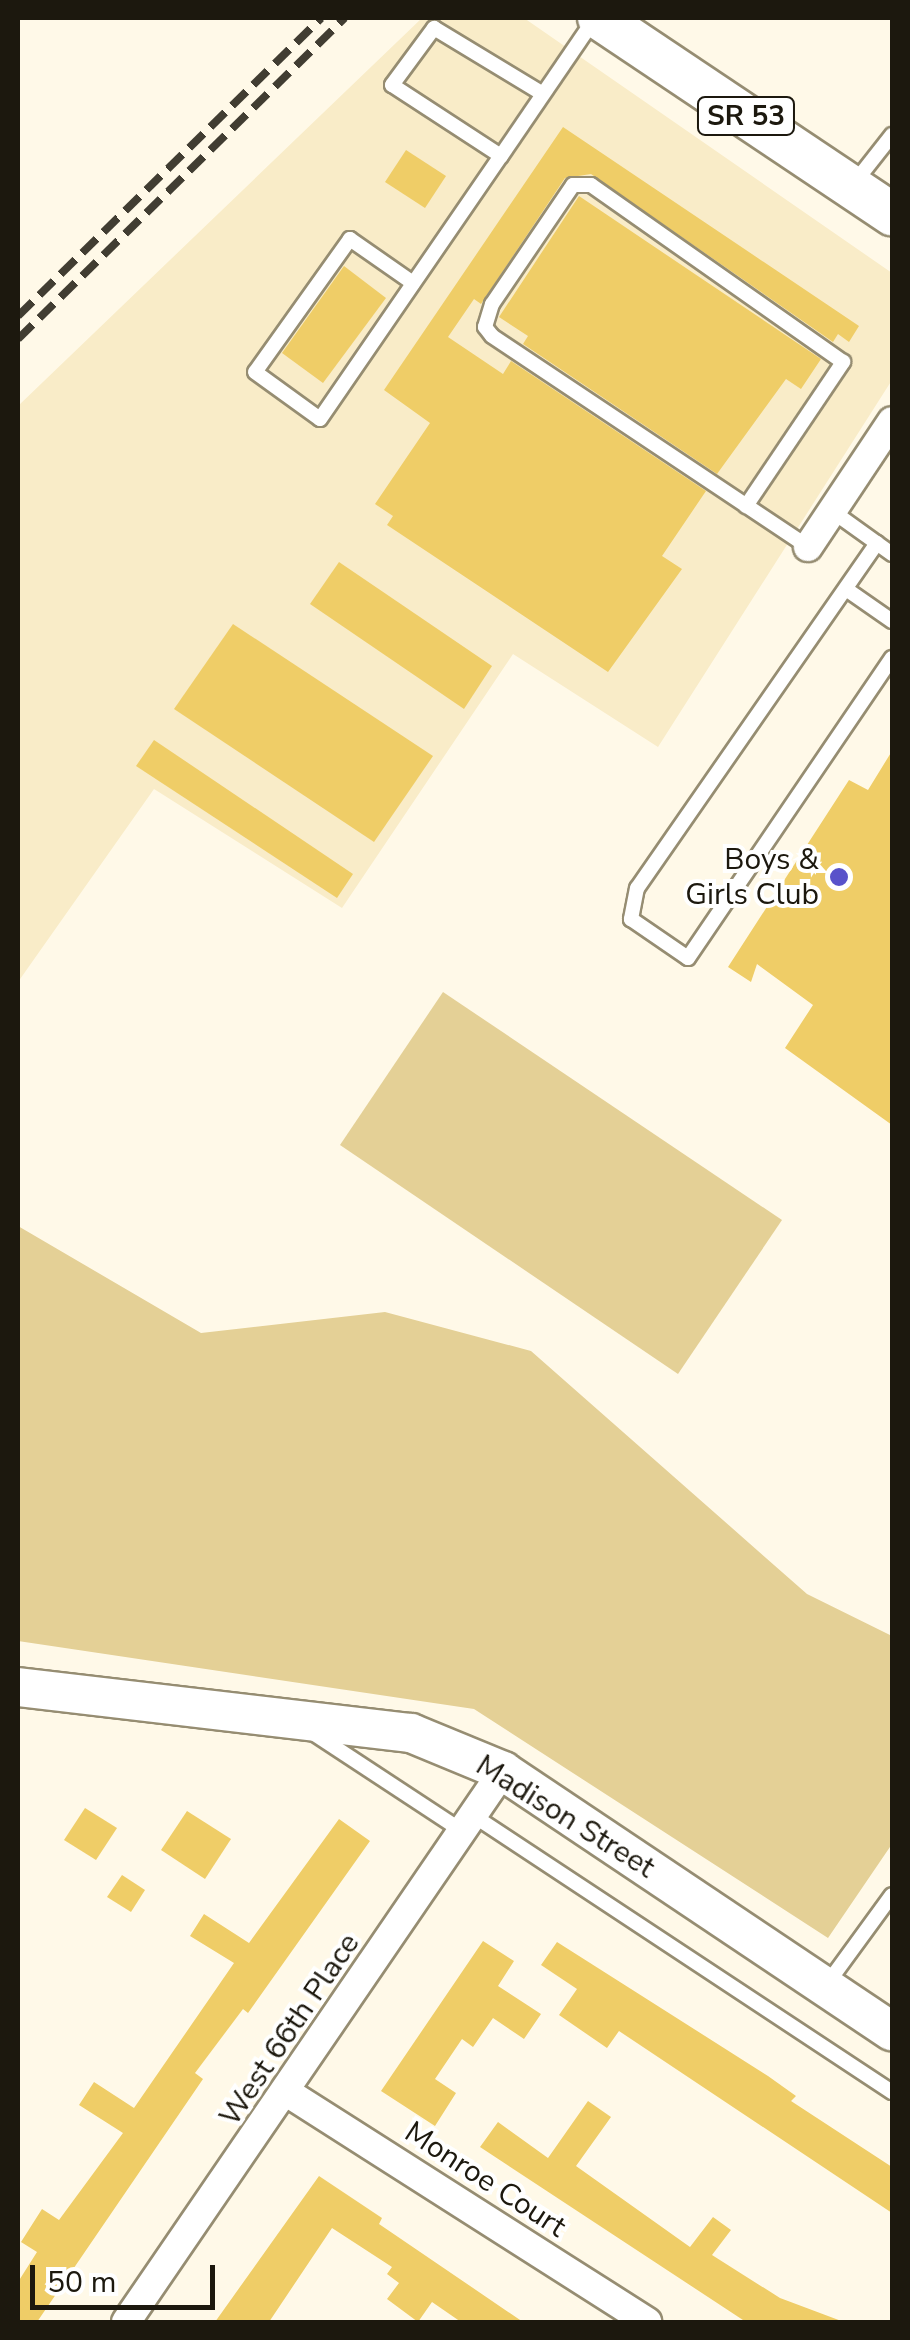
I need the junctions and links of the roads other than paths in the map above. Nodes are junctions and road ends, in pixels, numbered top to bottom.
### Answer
1 (616, 22) edge
2 (543, 94) junction
3 (892, 135) edge
4 (501, 156) junction
5 (852, 187) junction
6 (892, 214) edge
7 (413, 283) junction
8 (892, 421) edge
9 (746, 506) junction
10 (832, 511) junction
11 (877, 543) junction
12 (808, 547) joint
13 (892, 554) edge
14 (846, 589) junction
15 (892, 621) edge
16 (892, 658) edge
17 (18, 1687) edge
18 (288, 1716) junction
19 (503, 1772) junction
20 (468, 1824) junction
21 (892, 1895) edge
22 (826, 1985) junction
23 (892, 2031) edge
24 (892, 2092) edge
25 (288, 2093) junction
26 (126, 2322) edge
27 (647, 2322) edge

1 - 2 lane
1 - 5 main road, SR 53
2 - 4 lane
2 - 4 lane
3 - 5 lane
4 - 7 lane
5 - 6 main road, SR 53
7 - 7 lane
8 - 10 street
9 - 9 lane
9 - 12 lane
10 - 11 lane
10 - 12 street
11 - 13 lane
11 - 14 lane
14 - 15 lane
14 - 16 lane
17 - 18 street, Madison Street
18 - 19 street, Madison Street
18 - 20 lane
19 - 20 street, West 66th Place
19 - 22 street, Madison Street
20 - 24 lane
20 - 25 street, West 66th Place
21 - 22 lane
22 - 23 street, Madison Street
25 - 26 street, West 66th Place
25 - 27 street, Monroe Court

